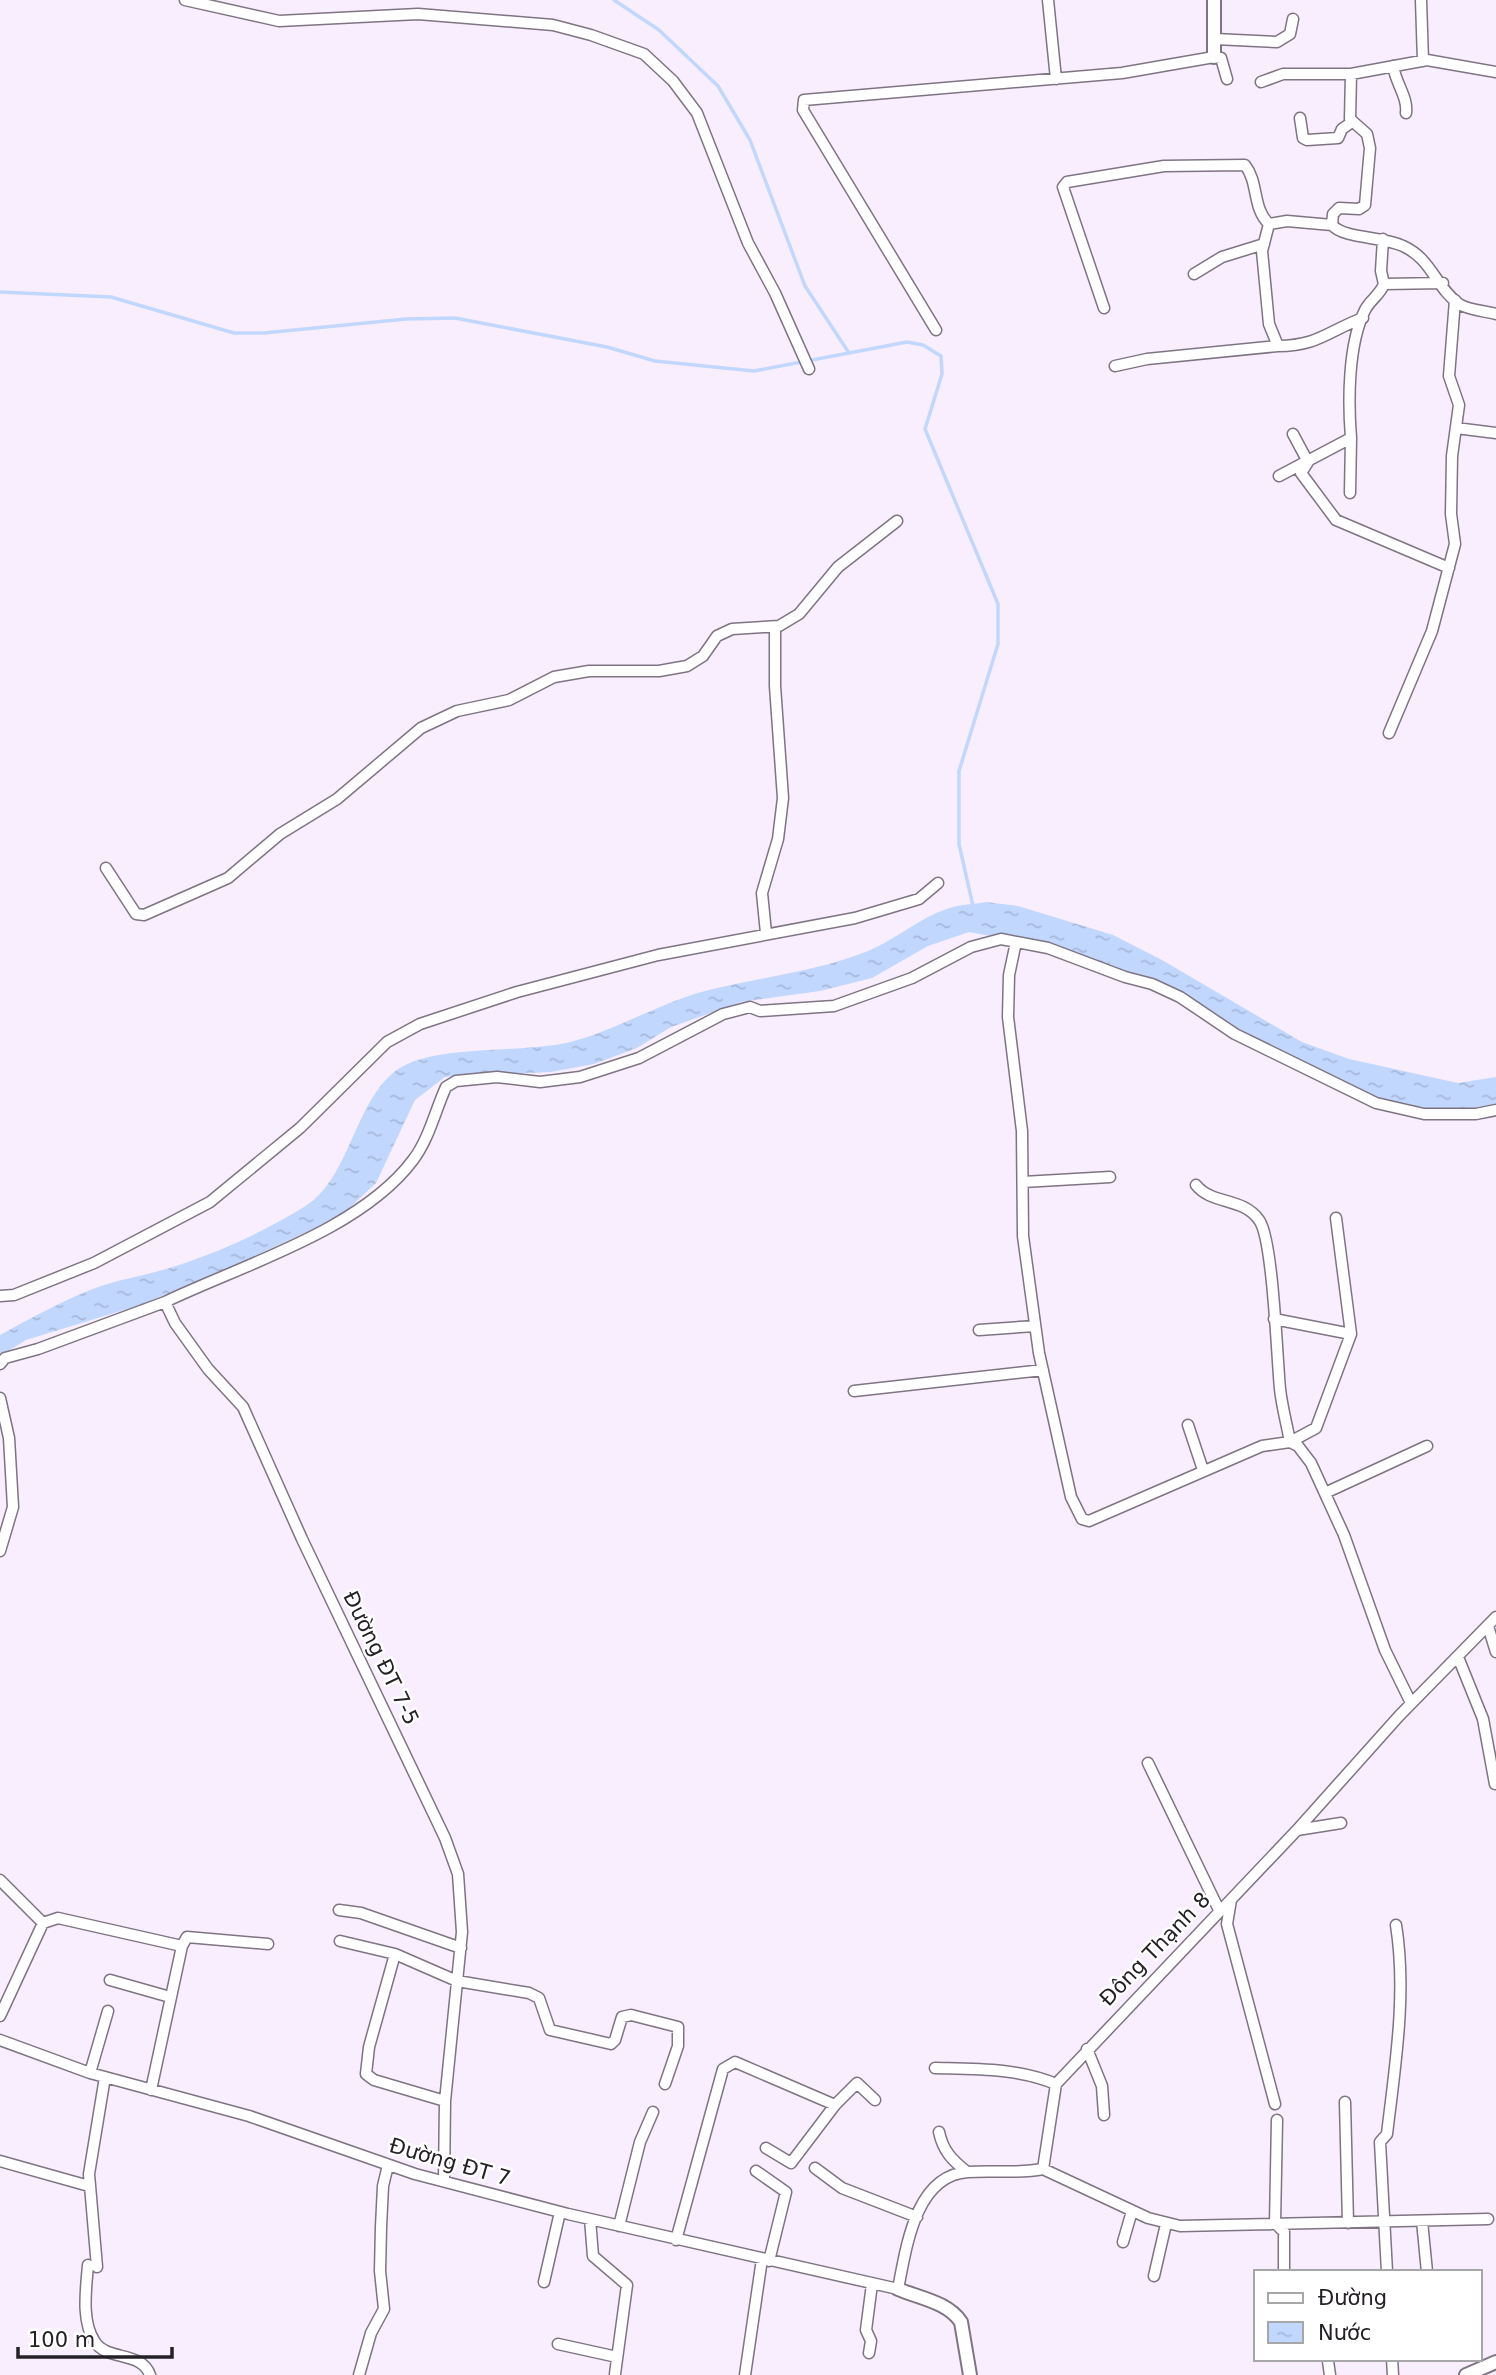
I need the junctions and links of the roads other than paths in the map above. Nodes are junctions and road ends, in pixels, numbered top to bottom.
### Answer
1 (185, 0) edge
2 (1048, 0) edge
3 (1214, 0) edge
4 (1421, 0) edge
5 (1293, 19) dead end
6 (1215, 39) junction
7 (1214, 57) junction
8 (1423, 61) junction
9 (1393, 66) junction
10 (1496, 72) edge
11 (1350, 74) junction
12 (1056, 79) junction
13 (1227, 79) dead end
14 (1261, 82) dead end
15 (1406, 113) dead end
16 (1300, 118) dead end
17 (1352, 122) junction
18 (1269, 224) junction
19 (1332, 225) junction
20 (1383, 239) junction
21 (1264, 244) junction
22 (1194, 274) dead end
23 (1443, 283) junction
24 (1384, 284) junction
25 (1455, 300) junction
26 (1104, 308) dead end
27 (1496, 314) edge
28 (1363, 318) junction
29 (936, 330) dead end
30 (1278, 346) junction
31 (1115, 366) dead end
32 (809, 369) dead end
33 (1456, 428) junction
34 (1496, 433) edge
35 (1293, 434) dead end
36 (1351, 438) junction
37 (1308, 462) junction
38 (1279, 476) dead end
39 (1350, 493) dead end
40 (897, 520) dead end
41 (1450, 568) junction
42 (775, 627) junction
43 (1389, 733) dead end
44 (106, 869) dead end
45 (938, 883) dead end
46 (766, 933) junction
47 (1016, 942) junction
48 (1496, 1110) edge
49 (1110, 1177) dead end
50 (1023, 1182) junction
51 (1196, 1185) dead end
52 (1336, 1218) dead end
53 (0, 1296) edge
54 (165, 1302) junction
55 (1274, 1319) junction
56 (1035, 1326) junction
57 (979, 1330) dead end
58 (1351, 1334) junction
59 (0, 1364) edge
60 (1043, 1370) junction
61 (854, 1391) dead end
62 (0, 1398) edge
63 (1188, 1425) dead end
64 (1290, 1442) junction
65 (1427, 1446) dead end
66 (1203, 1470) junction
67 (1325, 1493) junction
68 (0, 1551) edge
69 (1496, 1618) edge
70 (1488, 1626) junction
71 (1496, 1652) edge
72 (1458, 1657) junction
73 (1411, 1703) junction
74 (1148, 1763) dead end
75 (1495, 1784) edge
76 (1341, 1823) dead end
77 (1297, 1830) junction
78 (0, 1881) edge
79 (1231, 1899) junction
80 (339, 1910) dead end
81 (1219, 1910) junction
82 (43, 1923) junction
83 (1396, 1925) dead end
84 (340, 1941) dead end
85 (268, 1944) dead end
86 (182, 1946) junction
87 (461, 1948) junction
88 (395, 1954) junction
89 (110, 1980) dead end
90 (457, 1981) junction
91 (170, 1997) junction
92 (108, 2011) dead end
93 (0, 2016) edge
94 (0, 2041) edge
95 (1087, 2049) junction
96 (935, 2068) dead end
97 (90, 2073) junction
98 (105, 2077) junction
99 (665, 2084) dead end
100 (1056, 2084) junction
101 (151, 2090) junction
102 (875, 2100) dead end
103 (445, 2101) junction
104 (1345, 2102) dead end
105 (1275, 2104) dead end
106 (835, 2105) junction
107 (653, 2112) dead end
108 (1104, 2115) dead end
109 (1278, 2120) dead end
110 (939, 2132) dead end
111 (766, 2148) dead end
112 (0, 2161) edge
113 (388, 2165) junction
114 (815, 2168) dead end
115 (1044, 2169) junction
116 (756, 2171) dead end
117 (967, 2172) junction
118 (444, 2181) junction
119 (89, 2186) junction
120 (1132, 2211) junction
121 (560, 2212) junction
122 (916, 2217) junction
123 (590, 2219) junction
124 (1488, 2219) dead end
125 (1422, 2221) junction
126 (1275, 2223) junction
127 (1348, 2223) junction
128 (1384, 2223) junction
129 (1166, 2224) junction
130 (618, 2226) junction
131 (676, 2240) junction
132 (1123, 2242) dead end
133 (766, 2260) junction
134 (1284, 2270) edge
135 (1387, 2270) edge
136 (1427, 2270) edge
137 (1154, 2276) dead end
138 (544, 2282) dead end
139 (872, 2284) junction
140 (898, 2289) junction
141 (558, 2344) dead end
142 (869, 2353) dead end
143 (617, 2357) junction
144 (1328, 2361) dead end
145 (1496, 2362) edge
146 (615, 2374) edge
147 (1469, 2374) edge
148 (150, 2375) edge
149 (359, 2375) edge
150 (745, 2375) edge
151 (970, 2375) edge
152 (1330, 2375) edge

1 - 32 street
2 - 12 street
3 - 6 street
4 - 8 street
5 - 6 street
6 - 7 street
7 - 12 street
7 - 13 street
8 - 9 street
8 - 10 street
9 - 11 street
9 - 15 street
11 - 14 street
11 - 17 street
12 - 29 street
16 - 17 street
17 - 19 street
18 - 19 street
18 - 21 street
18 - 26 street
19 - 20 street
20 - 23 street
20 - 24 street
21 - 22 street
21 - 30 street
23 - 24 street
23 - 25 street
24 - 28 street
25 - 27 street
25 - 33 street
28 - 30 street
28 - 36 street
30 - 31 street
33 - 34 street
33 - 41 street
35 - 37 street
36 - 37 street
36 - 39 street
37 - 38 street
37 - 41 street
40 - 42 street
41 - 43 street
42 - 44 street
42 - 46 street
45 - 46 street
46 - 53 street
47 - 48 street
47 - 50 street
47 - 54 street
49 - 50 street
50 - 56 street
51 - 55 street
52 - 58 street
54 - 59 street
54 - 87 street, Đường ĐT 7-5
55 - 58 street
55 - 64 street
56 - 57 street
56 - 60 street
58 - 64 street
60 - 61 street
60 - 66 street
62 - 68 street
63 - 66 street
64 - 66 street
64 - 67 street
65 - 67 street
67 - 73 street
69 - 70 street, Đông Thạnh 8
70 - 71 street
70 - 72 street, Đông Thạnh 8
72 - 73 street, Đông Thạnh 8
72 - 75 street
73 - 77 street, Đông Thạnh 8
74 - 81 street
76 - 77 street
77 - 79 street, Đông Thạnh 8
78 - 82 street
79 - 81 street, Đông Thạnh 8
79 - 105 street
80 - 87 street
81 - 95 street, Đông Thạnh 8
82 - 86 street
82 - 93 street
83 - 128 street
84 - 88 street
85 - 86 street
86 - 91 street
87 - 90 street, Đường ĐT 7-5
88 - 90 street
88 - 103 street
89 - 91 street
90 - 99 street
90 - 103 street, Đường ĐT 7-5
91 - 101 street
92 - 97 street
94 - 97 street, Đường ĐT 7
95 - 100 street, Đông Thạnh 8
95 - 108 street
96 - 100 street
97 - 98 street, Đường ĐT 7
98 - 101 street, Đường ĐT 7
98 - 119 street
100 - 115 street
101 - 113 street, Đường ĐT 7
102 - 106 street
103 - 118 street, Đường ĐT 7-5
104 - 127 street
106 - 111 street
106 - 131 street
107 - 130 street
109 - 126 street
110 - 117 street
112 - 119 street
113 - 118 street, Đường ĐT 7
113 - 149 street
114 - 122 street
115 - 117 street
115 - 120 street
116 - 133 street
117 - 122 street
118 - 121 street, Đường ĐT 7
119 - 148 street
120 - 129 street
120 - 132 street
121 - 123 street, Đường ĐT 7
121 - 138 street
122 - 140 street
123 - 130 street, Đường ĐT 7
123 - 143 street
124 - 125 street
125 - 128 street
125 - 136 street
126 - 127 street
126 - 129 street
126 - 134 street
127 - 128 street
128 - 135 street
129 - 137 street
130 - 131 street, Đường ĐT 7
131 - 133 street, Đường ĐT 7
133 - 139 street, Đường ĐT 7
133 - 150 street
139 - 140 street, Đường ĐT 7
139 - 142 street
140 - 151 street
141 - 143 street
143 - 146 street
144 - 152 street
145 - 147 street

